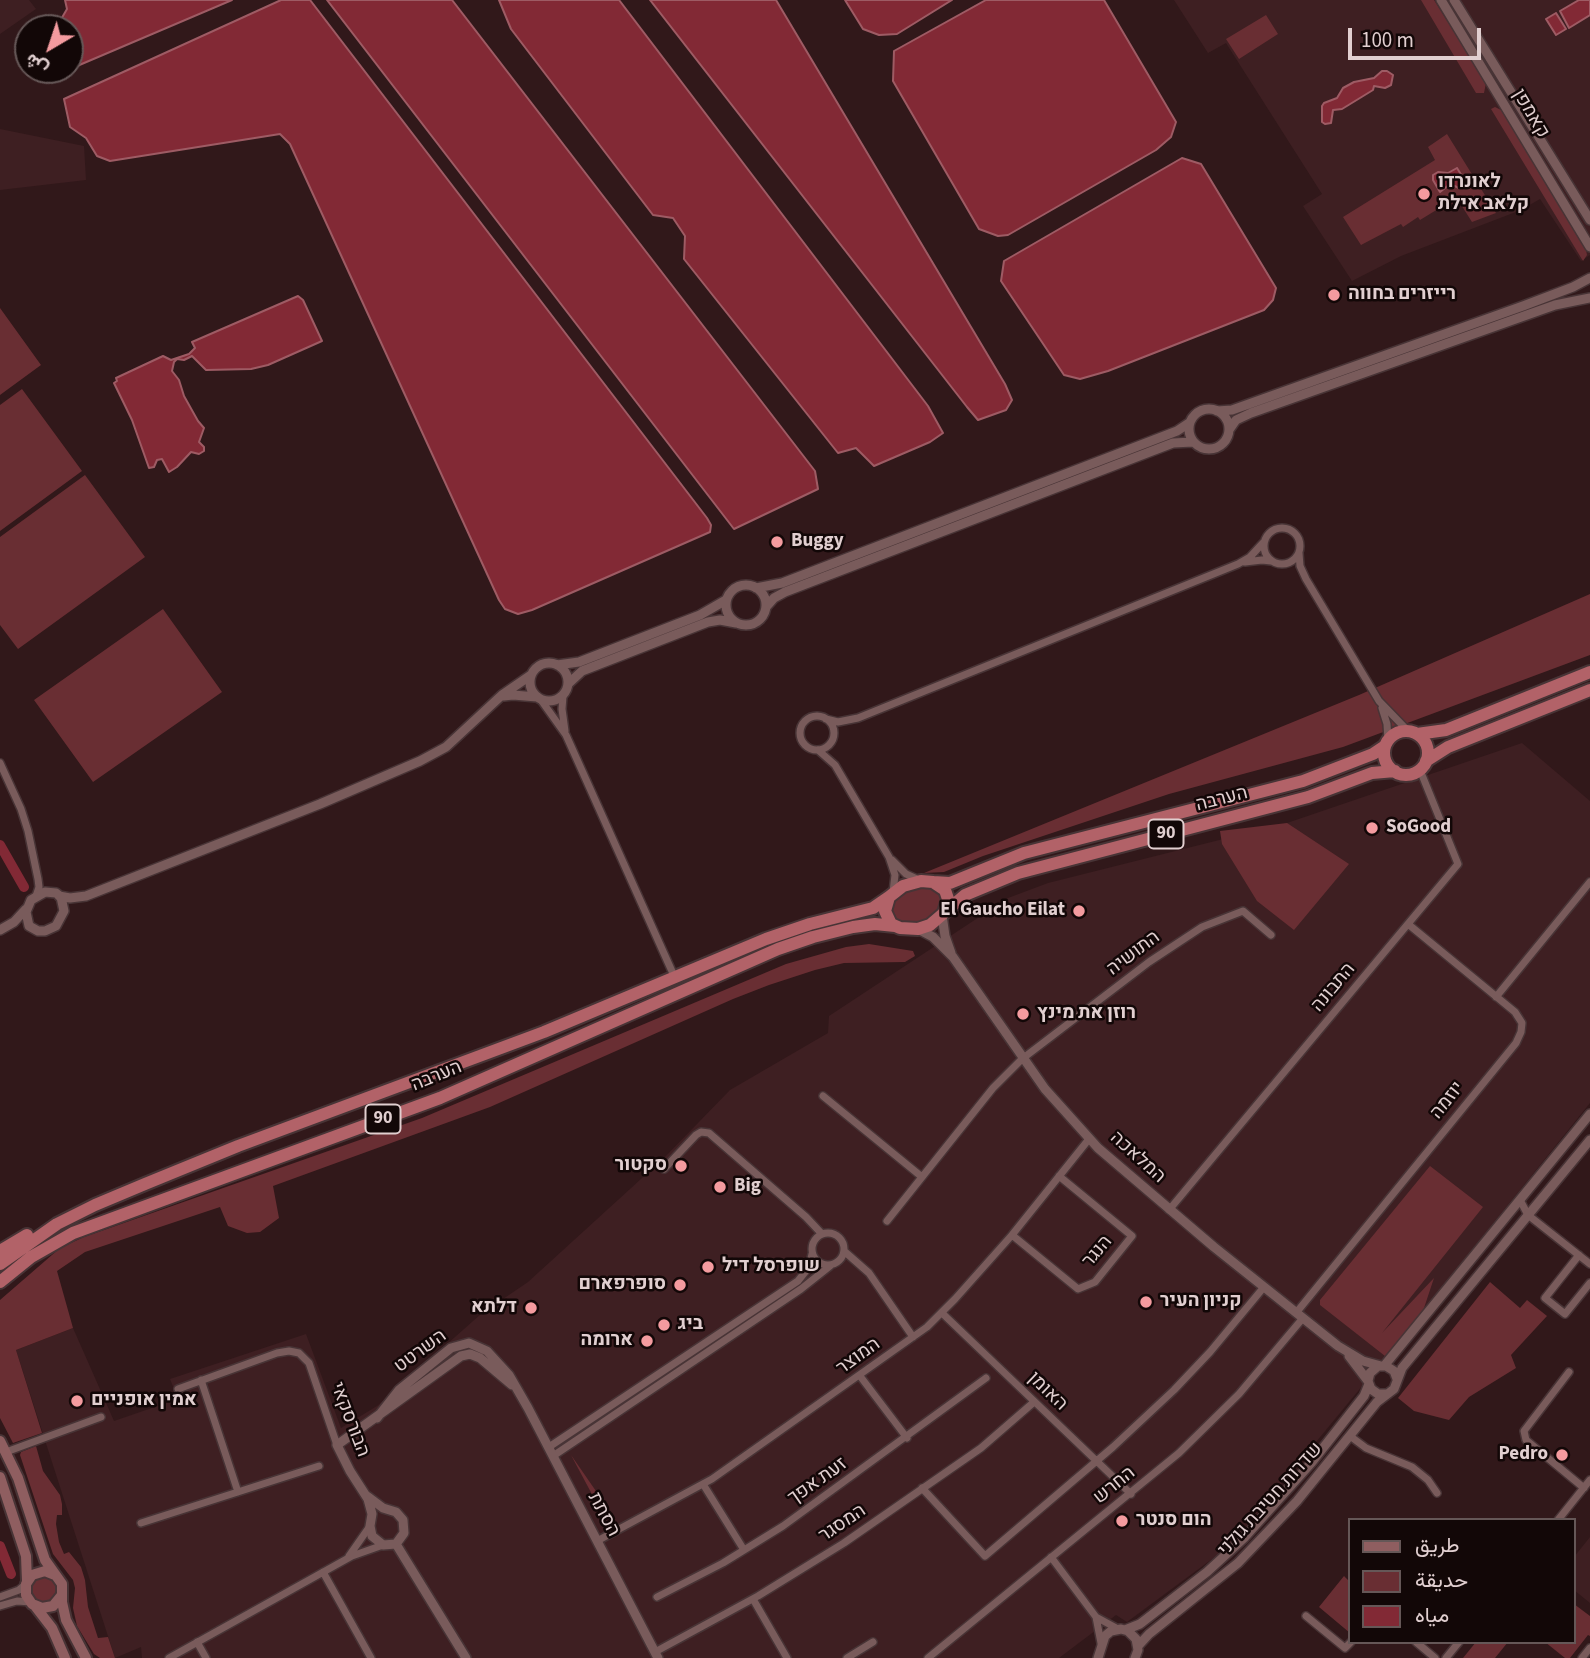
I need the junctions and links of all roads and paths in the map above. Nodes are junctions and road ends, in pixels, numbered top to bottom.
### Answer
1 (1441, 0) edge
2 (1454, 0) edge
3 (1590, 220) edge
4 (1590, 247) edge
5 (1590, 279) edge
6 (1590, 298) edge
7 (1217, 411) junction
8 (1189, 423) junction
9 (1229, 430) junction
10 (1193, 442) junction
11 (1264, 543) junction
12 (1299, 553) junction
13 (1272, 561) junction
14 (1238, 564) junction
15 (1285, 564) junction
16 (1306, 579) junction
17 (756, 588) junction
18 (726, 600) junction
19 (766, 607) junction
20 (736, 623) junction
21 (557, 665) junction
22 (1590, 672) edge
23 (531, 675) junction
24 (568, 684) junction
25 (1590, 690) edge
26 (563, 696) junction
27 (539, 699) junction
28 (496, 700) junction
29 (1380, 701) junction
30 (858, 718) junction
31 (826, 719) junction
32 (1413, 732) junction
33 (566, 735) junction
34 (832, 739) junction
35 (1387, 743) junction
36 (818, 750) junction
37 (0, 763) edge
38 (835, 765) junction
39 (1423, 765) junction
40 (1395, 771) junction
41 (890, 857) junction
42 (38, 879) junction
43 (927, 882) junction
44 (1590, 883) edge
45 (48, 891) junction
46 (891, 895) junction
47 (36, 896) junction
48 (60, 896) junction
49 (86, 896) junction
50 (27, 908) junction
51 (943, 914) junction
52 (61, 919) junction
53 (1408, 924) junction
54 (895, 926) junction
55 (918, 929) junction
56 (35, 930) junction
57 (0, 931) edge
58 (1271, 935) dead end
59 (953, 957) junction
60 (675, 978) junction
61 (1496, 997) junction
62 (1023, 1059) junction
63 (823, 1096) dead end
64 (1590, 1114) edge
65 (1089, 1139) junction
66 (1589, 1142) edge
67 (664, 1169) dead end
68 (1059, 1176) junction
69 (922, 1177) junction
70 (1520, 1200) junction
71 (1169, 1210) junction
72 (1528, 1214) junction
73 (70, 1217) junction
74 (887, 1221) dead end
75 (822, 1234) junction
76 (1012, 1235) junction
77 (0, 1251) edge
78 (844, 1251) junction
79 (812, 1254) junction
80 (1579, 1255) junction
81 (0, 1264) edge
82 (1590, 1264) edge
83 (830, 1266) junction
84 (0, 1282) edge
85 (1590, 1283) edge
86 (1264, 1287) junction
87 (942, 1313) junction
88 (1299, 1315) junction
89 (913, 1337) junction
90 (1338, 1346) junction
91 (1382, 1366) junction
92 (1569, 1372) dead end
93 (860, 1376) junction
94 (986, 1378) dead end
95 (1397, 1379) junction
96 (201, 1380) junction
97 (1368, 1383) junction
98 (178, 1389) dead end
99 (516, 1389) joint
100 (1387, 1394) junction
101 (1034, 1402) junction
102 (101, 1417) dead end
103 (1350, 1436) junction
104 (907, 1438) junction
105 (0, 1441) edge
106 (337, 1445) junction
107 (6, 1452) junction
108 (551, 1452) junction
109 (1096, 1461) junction
110 (319, 1466) dead end
111 (0, 1477) edge
112 (1590, 1480) edge
113 (703, 1484) junction
114 (922, 1488) junction
115 (1584, 1488) junction
116 (238, 1492) junction
117 (1437, 1493) dead end
118 (1130, 1494) junction
119 (367, 1496) junction
120 (389, 1511) junction
121 (1560, 1518) edge
122 (141, 1523) dead end
123 (371, 1523) junction
124 (597, 1541) junction
125 (396, 1544) junction
126 (383, 1545) junction
127 (744, 1550) junction
128 (1051, 1558) junction
129 (343, 1561) junction
130 (323, 1572) junction
131 (55, 1575) junction
132 (27, 1583) junction
133 (62, 1595) junction
134 (0, 1597) edge
135 (657, 1597) dead end
136 (753, 1599) junction
137 (33, 1604) junction
138 (0, 1606) edge
139 (1306, 1616) dead end
140 (1096, 1617) junction
141 (1121, 1629) junction
142 (197, 1642) junction
143 (873, 1642) dead end
144 (1348, 1644) edge
145 (1418, 1644) edge
146 (1457, 1644) edge
147 (1590, 1648) edge
148 (1101, 1652) edge
149 (1138, 1654) edge
150 (657, 1655) edge
151 (65, 1658) edge
152 (86, 1658) edge
153 (169, 1658) edge
154 (206, 1658) edge
155 (371, 1658) edge
156 (466, 1658) edge
157 (787, 1658) edge
158 (847, 1658) edge
159 (929, 1658) edge
160 (1435, 1658) edge
161 (1446, 1658) edge
162 (1582, 1658) edge

1 - 4 street, קאמפן
2 - 3 street, קאמפן
5 - 7 street
6 - 9 street
7 - 8 street
7 - 9 street
8 - 10 street
8 - 17 street
9 - 10 street
10 - 19 street
11 - 12 street
11 - 13 street
11 - 14 street
12 - 15 street
12 - 16 street
13 - 14 street
13 - 15 street
14 - 30 street
15 - 16 street
16 - 29 street
17 - 18 street
17 - 19 street
18 - 20 street
18 - 21 street
19 - 20 street
20 - 24 street
21 - 23 street
21 - 24 street
22 - 32 highway
23 - 27 street
23 - 28 street
24 - 26 street
25 - 39 highway
26 - 27 street
26 - 33 street
27 - 28 street
27 - 33 street
28 - 49 street
29 - 32 street
29 - 35 street
30 - 31 street
30 - 34 street
31 - 34 street
31 - 36 street
32 - 35 highway
32 - 39 highway
33 - 60 street
34 - 36 street
34 - 38 street
35 - 40 highway
35 - 43 highway, הערבה / 90
36 - 38 street
37 - 42 street
38 - 41 street
39 - 40 highway
39 - 53 street, התבונה
40 - 51 highway, הערבה / 90
41 - 43 street
41 - 46 street
42 - 45 street
42 - 47 street
43 - 46 highway, 90
43 - 51 highway
44 - 61 street
45 - 47 street
45 - 48 street
46 - 54 highway
46 - 60 highway, הערבה / 90
47 - 50 street
48 - 49 street
48 - 52 street
49 - 52 street
50 - 56 street
50 - 57 street
51 - 55 highway, 90
51 - 59 street, המלאכה
52 - 56 street
53 - 61 street, יוזמה
53 - 71 street, התבונה
54 - 55 highway, 90
54 - 84 highway, הערבה / 90
55 - 59 street, המלאכה
56 - 57 street
58 - 62 street, התושיה
59 - 62 street, המלאכה
60 - 73 highway, הערבה / 90
61 - 88 street, יוזמה
62 - 65 street, המלאכה
62 - 69 street
63 - 69 street
64 - 70 street
65 - 68 street, המוצר
65 - 71 street, המלאכה
66 - 72 street
67 - 75 street
68 - 76 street, המוצר
68 - 76 street, הנגר
69 - 74 street
70 - 72 street
70 - 91 street
71 - 86 street, המלאכה
72 - 80 street
72 - 95 street
73 - 77 highway
73 - 81 highway, הערבה / 90
75 - 78 street
75 - 79 street
76 - 87 street, המוצר
78 - 83 street
78 - 89 street
79 - 83 street
79 - 108 street
80 - 82 street
80 - 85 street
83 - 108 street
86 - 88 street, המלאכה
86 - 109 street
87 - 89 street, המוצר
87 - 101 street, האומן
88 - 90 street, המלאכה
88 - 118 street, החרש
89 - 93 street, המוצר
90 - 91 street, המלאכה
90 - 97 street, המלאכה
91 - 95 street
91 - 97 street
92 - 115 street
93 - 104 street
93 - 113 street, המוצר
94 - 104 street, זעת אפך
95 - 100 street
96 - 98 street
96 - 106 street, הבורסקאי
96 - 116 street
97 - 100 street
97 - 141 street, שדרות חטיבת גולני
99 - 106 street, השרטט
99 - 108 street, הסתת
100 - 103 street, שדרות חטיבת גולני
101 - 109 street, האומן
101 - 114 street, המסגר
102 - 107 street
103 - 117 street
103 - 149 street, שדרות חטיבת גולני
104 - 127 street, זעת אפך
105 - 107 main road
106 - 119 street, הבורסקאי
107 - 131 main road
108 - 124 street, הסתת
109 - 114 street
109 - 118 street, האומן
110 - 116 street
111 - 132 main road
112 - 115 street
113 - 124 street, המוצר
113 - 127 street
114 - 136 street, המסגר
115 - 121 street
116 - 122 street
118 - 128 street, החרש
119 - 120 street, הבורסקאי
119 - 123 street, הבורסקאי
120 - 123 street
120 - 125 street, הבורסקאי
123 - 126 street, הבורסקאי
123 - 129 street
124 - 150 street, הסתת
125 - 126 street
125 - 156 street
126 - 129 street
127 - 135 street, זעת אפך
128 - 140 street
128 - 159 street, החרש
129 - 130 street
130 - 142 street
130 - 155 street
131 - 132 main road
131 - 133 main road
132 - 134 street
132 - 137 main road
133 - 137 main road
133 - 152 main road
136 - 150 street, המסגר
136 - 157 street
137 - 138 street
137 - 151 main road
139 - 144 street
140 - 141 street
140 - 148 street
141 - 148 street, שדרות חטיבת גולני
141 - 149 street
142 - 153 street
142 - 154 street
143 - 158 street
145 - 160 street
146 - 161 street
147 - 162 street

